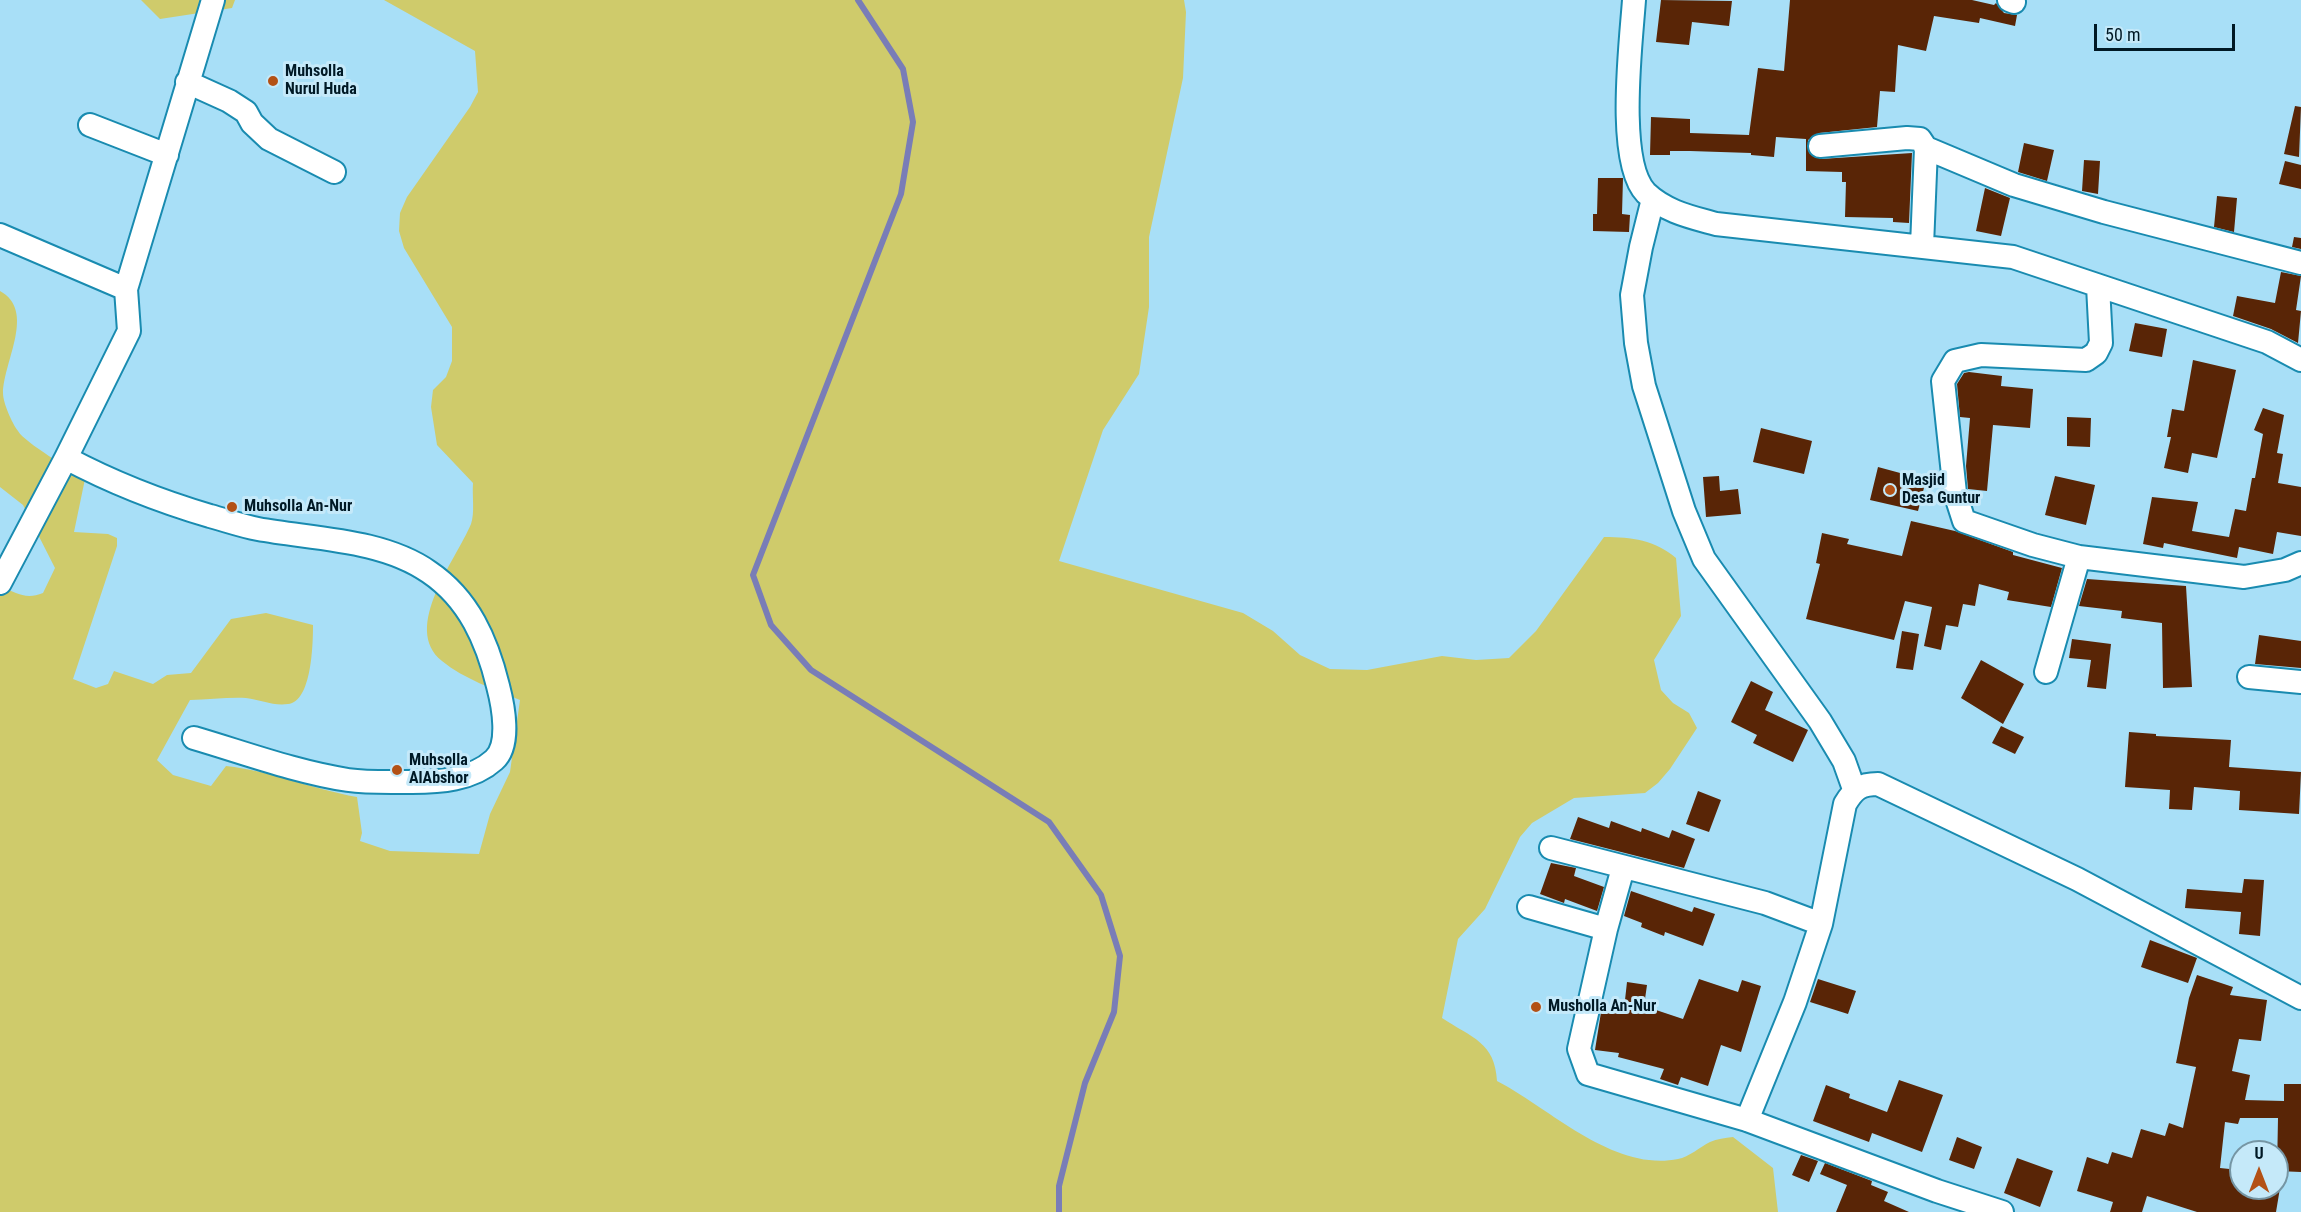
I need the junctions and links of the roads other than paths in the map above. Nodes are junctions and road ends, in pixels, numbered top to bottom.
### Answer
1 (213, 0) edge
2 (1634, 0) edge
3 (187, 82) junction
4 (90, 125) dead end
5 (1820, 146) dead end
6 (1926, 148) junction
7 (167, 155) junction
8 (334, 171) dead end
9 (1653, 199) junction
10 (0, 235) edge
11 (1922, 246) junction
12 (2301, 263) edge
13 (2098, 286) junction
14 (126, 289) junction
15 (2301, 360) edge
16 (66, 458) junction
17 (2079, 557) junction
18 (2301, 563) edge
19 (0, 583) edge
20 (2046, 672) dead end
21 (2249, 677) dead end
22 (2301, 682) edge
23 (194, 738) dead end
24 (1854, 789) junction
25 (1551, 848) dead end
26 (1623, 868) junction
27 (1529, 907) dead end
28 (1821, 924) junction
29 (1606, 929) junction
30 (2301, 998) edge
31 (1747, 1120) junction
32 (2002, 1212) edge

1 - 3 street
2 - 9 street
3 - 7 street
3 - 8 street
4 - 7 street
5 - 6 street
6 - 11 street
6 - 12 street
7 - 14 street
9 - 11 street
9 - 24 street
10 - 14 street
11 - 13 street
13 - 15 street
13 - 17 street
14 - 16 street
16 - 19 street
16 - 23 street
17 - 18 street
17 - 20 street
21 - 22 street
24 - 28 street
24 - 30 street
25 - 26 street
26 - 28 street
26 - 29 street
27 - 29 street
28 - 31 street
29 - 31 street
31 - 32 street

